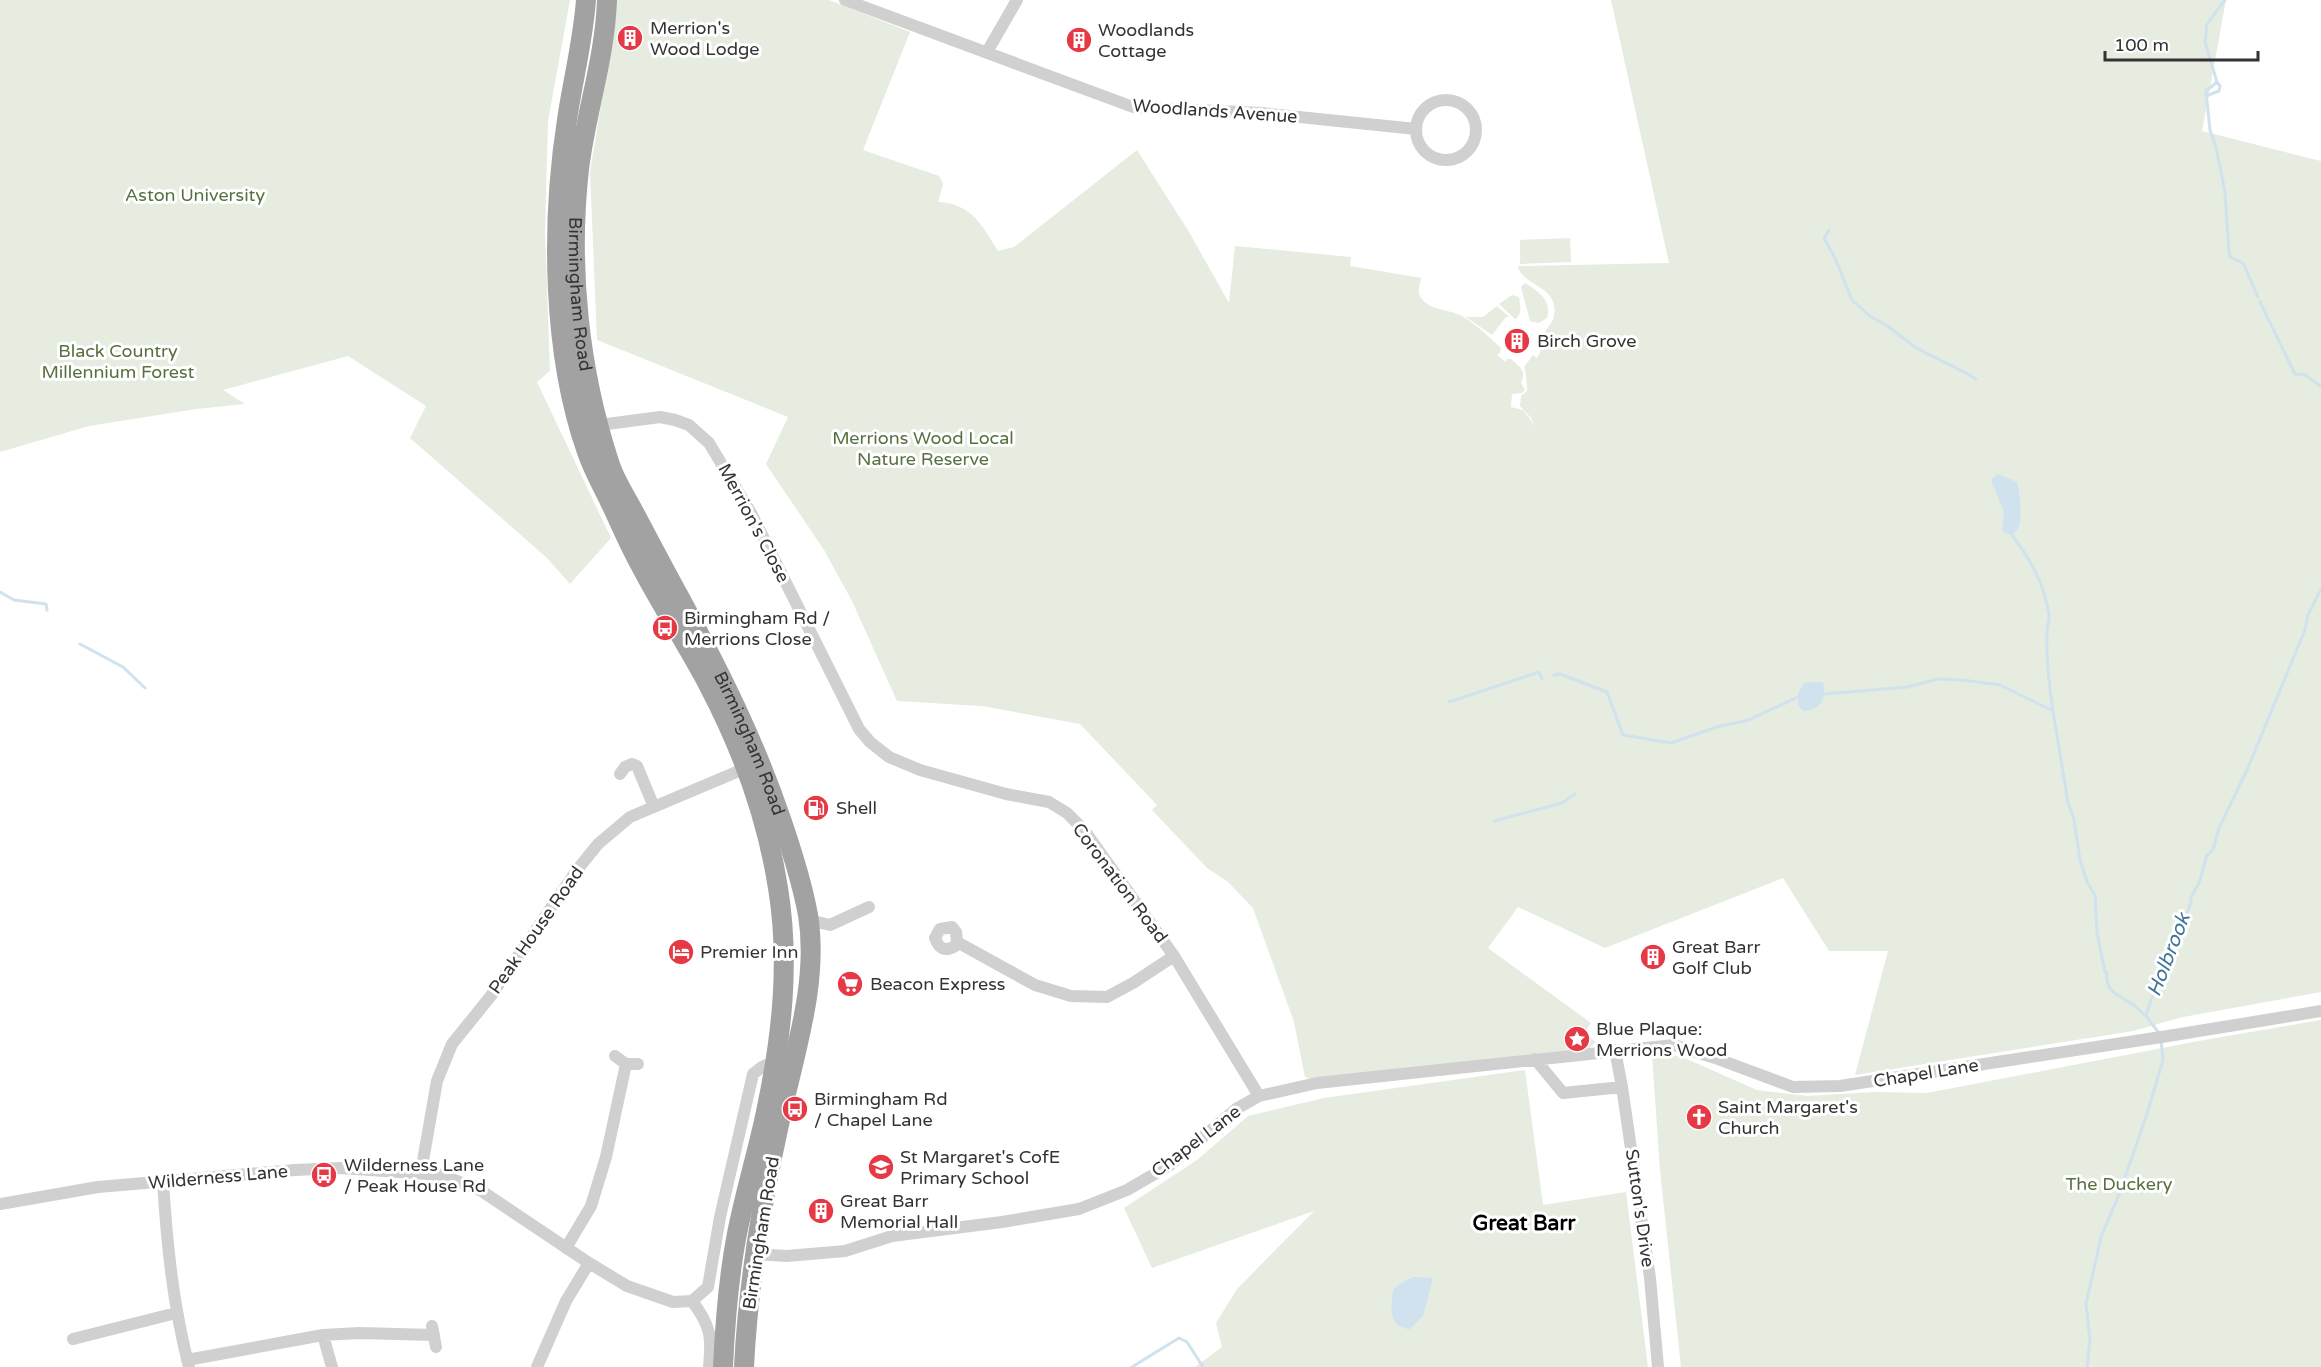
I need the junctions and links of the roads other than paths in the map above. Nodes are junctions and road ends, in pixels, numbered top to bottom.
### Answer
1 (586, 0) edge
2 (607, 0) edge
3 (845, 0) edge
4 (1017, 0) edge
5 (987, 52) junction
6 (1416, 129) junction
7 (591, 426) junction
8 (870, 742) joint
9 (746, 768) junction
10 (620, 774) dead end
11 (654, 807) junction
12 (869, 907) dead end
13 (809, 929) junction
14 (957, 942) dead end
15 (1174, 956) junction
16 (784, 976) junction
17 (783, 1003) junction
18 (2321, 1011) edge
19 (1615, 1050) junction
20 (1535, 1059) junction
21 (626, 1061) dead end
22 (776, 1061) junction
23 (1244, 1073) junction
24 (1622, 1087) junction
25 (1259, 1096) junction
26 (1246, 1103) junction
27 (421, 1172) junction
28 (163, 1182) junction
29 (0, 1204) edge
30 (566, 1248) junction
31 (755, 1254) junction
32 (590, 1263) junction
33 (692, 1301) junction
34 (176, 1313) junction
35 (323, 1335) junction
36 (434, 1336) dead end
37 (73, 1338) dead end
38 (188, 1363) edge
39 (332, 1367) edge
40 (537, 1367) edge
41 (709, 1367) edge
42 (723, 1367) edge
43 (732, 1367) edge
44 (744, 1367) edge
45 (1658, 1367) edge

1 - 7 highway, Birmingham Road
2 - 7 highway, Birmingham Road
3 - 5 street, Woodlands Avenue
4 - 5 street
5 - 6 street, Woodlands Avenue
6 - 6 street
7 - 8 street, Merrion's Close
7 - 9 highway, Birmingham Road
7 - 13 highway, Birmingham Road
8 - 15 street, Coronation Road
9 - 11 street, Peak House Road
9 - 16 highway, Birmingham Road
10 - 11 street
11 - 27 street, Peak House Road
12 - 13 street
13 - 16 highway
13 - 17 highway
13 - 31 highway, Birmingham Road
14 - 15 street
15 - 23 street, Coronation Road
16 - 17 highway, Birmingham Road
17 - 22 highway, Birmingham Road
18 - 19 street, Chapel Lane
19 - 20 street, Chapel Lane
19 - 24 street, Sutton's Drive
20 - 24 street
20 - 25 street, Chapel Lane
21 - 30 street
22 - 33 street
22 - 42 highway, Birmingham Road
23 - 25 street, Coronation Road
23 - 26 street, Coronation Road
24 - 45 street, Sutton's Drive
25 - 26 street, Chapel Lane
26 - 31 street, Chapel Lane
27 - 28 street, Wilderness Lane
27 - 30 street, Wilderness Lane
28 - 29 street, Wilderness Lane
28 - 34 street
30 - 32 street, Wilderness Lane
31 - 43 highway
31 - 44 highway, Birmingham Road
32 - 33 street, Wilderness Lane
32 - 40 street
33 - 41 street
34 - 37 street
34 - 38 street
35 - 36 street
35 - 38 street
35 - 39 street

